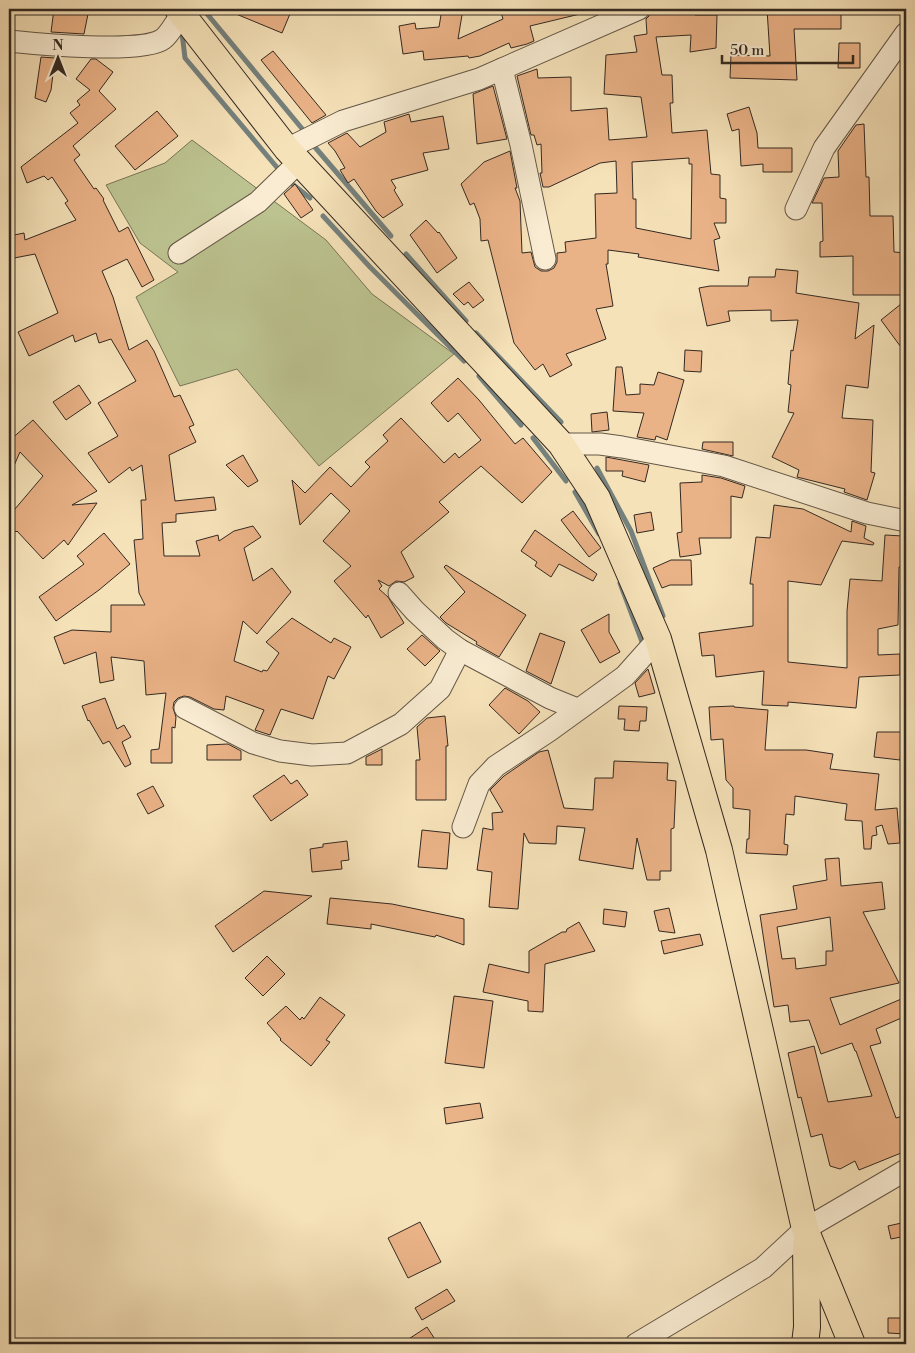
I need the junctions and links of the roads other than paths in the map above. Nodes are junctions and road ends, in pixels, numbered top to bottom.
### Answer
1 (639, 9) edge
2 (180, 11) edge
3 (906, 33) edge
4 (9, 41) edge
5 (502, 69) junction
6 (293, 155) junction
7 (796, 209) dead end
8 (179, 252) dead end
9 (545, 259) dead end
10 (561, 444) junction
11 (906, 521) edge
12 (399, 593) dead end
13 (658, 639) junction
14 (460, 650) junction
15 (185, 708) dead end
16 (577, 709) junction
17 (463, 827) dead end
18 (906, 1170) edge
19 (805, 1229) junction
20 (636, 1344) edge
21 (805, 1344) edge
22 (852, 1344) edge

1 - 5 street
2 - 4 street
2 - 6 main road
3 - 7 street
5 - 6 street
5 - 9 street
6 - 8 street
6 - 10 main road
10 - 11 street
10 - 13 main road
12 - 14 street
13 - 16 street
13 - 19 main road
14 - 15 street
14 - 16 street
16 - 17 street
18 - 19 street
19 - 20 street
19 - 21 main road
19 - 22 main road

